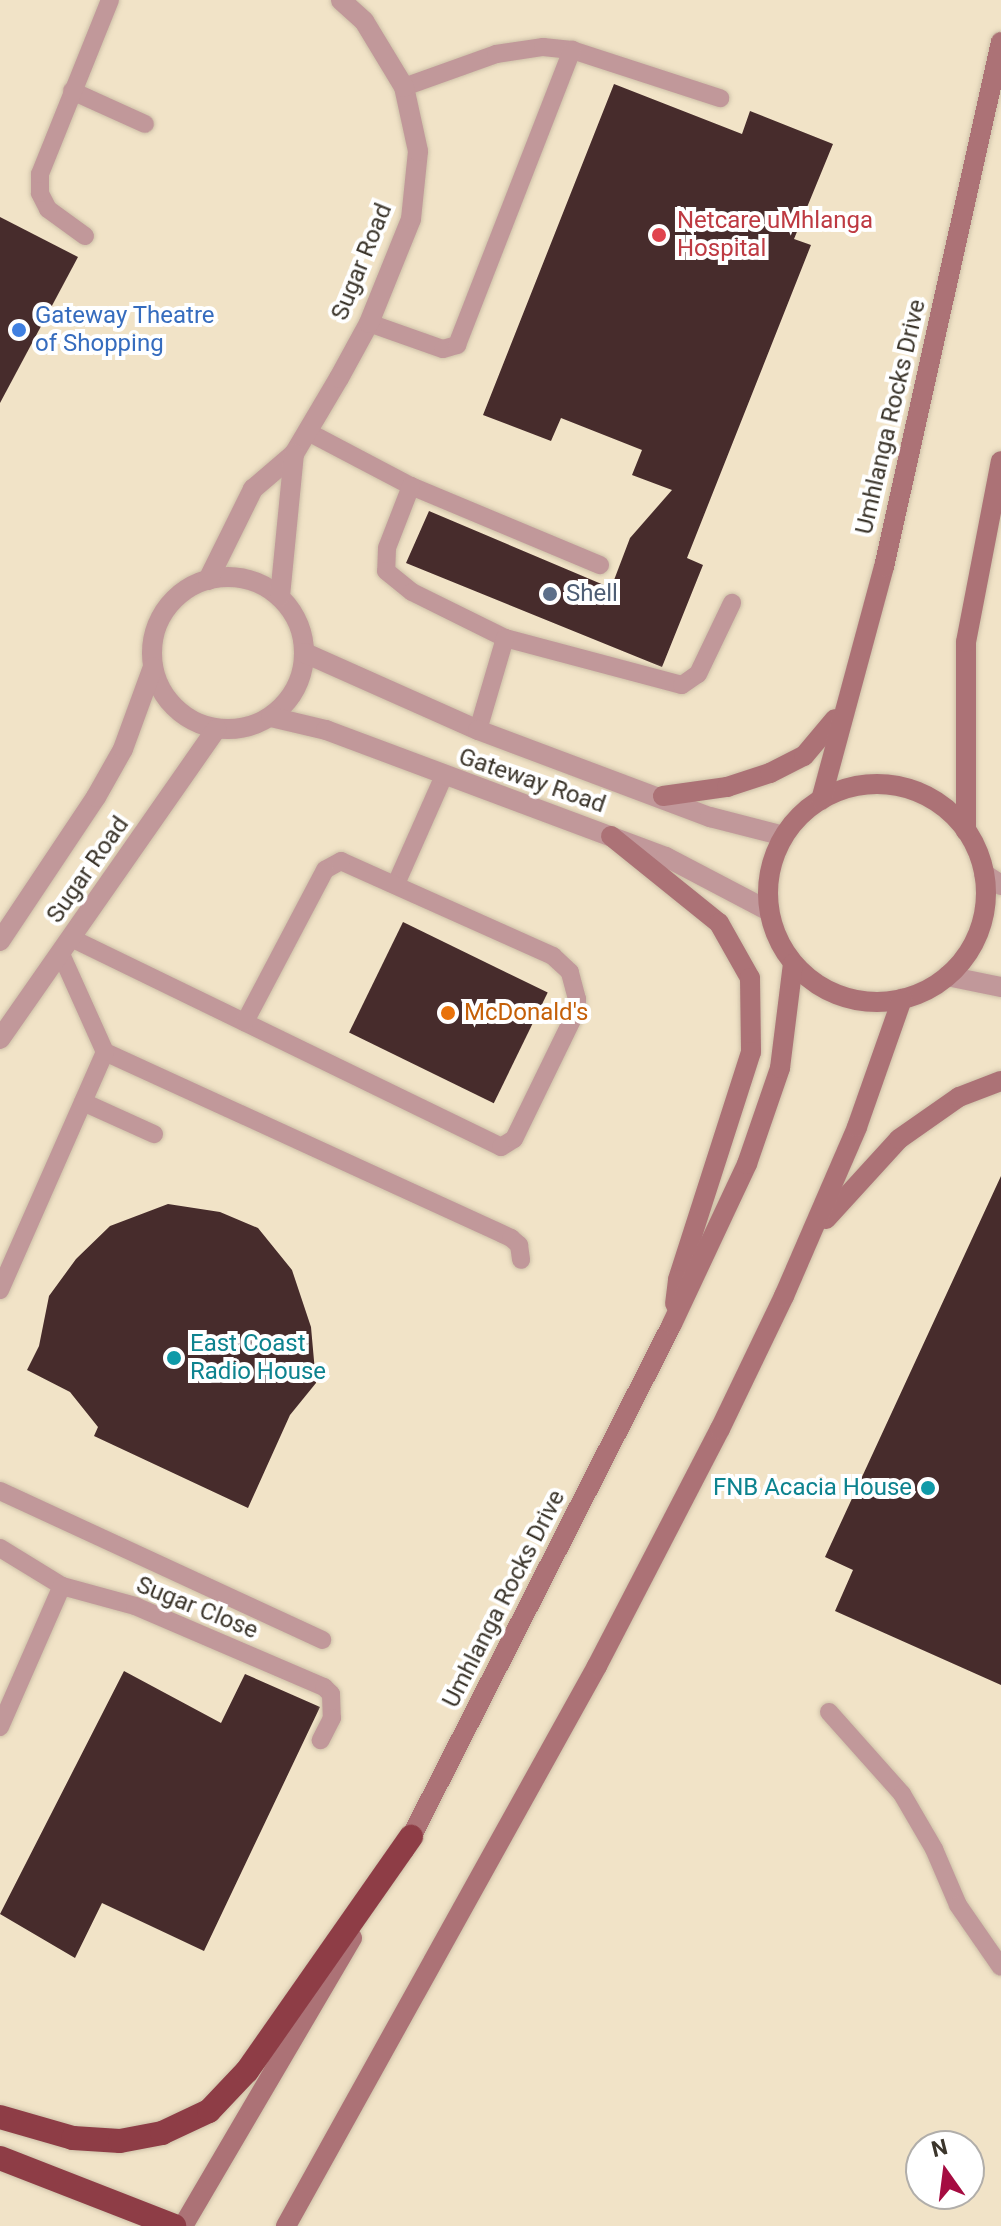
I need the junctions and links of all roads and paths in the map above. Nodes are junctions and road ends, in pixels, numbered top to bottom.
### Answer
1 (110, 0) edge
2 (341, 0) edge
3 (1001, 42) edge
4 (572, 50) junction
5 (404, 87) junction
6 (72, 91) junction
7 (720, 98) dead end
8 (145, 124) dead end
9 (85, 236) dead end
10 (369, 323) junction
11 (308, 432) junction
12 (294, 454) junction
13 (1001, 461) edge
14 (411, 486) junction
15 (600, 565) dead end
16 (208, 580) junction
17 (280, 596) junction
18 (732, 603) dead end
19 (505, 638) junction
20 (305, 653) junction
21 (153, 667) junction
22 (846, 702) junction
23 (271, 717) junction
24 (216, 729) junction
25 (478, 730) junction
26 (443, 778) junction
27 (663, 796) junction
28 (821, 800) junction
29 (966, 831) junction
30 (611, 836) junction
31 (784, 836) junction
32 (993, 880) edge
33 (396, 884) junction
34 (769, 911) junction
35 (0, 941) edge
36 (66, 946) junction
37 (793, 964) junction
38 (947, 976) junction
39 (1001, 987) edge
40 (902, 999) junction
41 (245, 1022) junction
42 (0, 1039) edge
43 (105, 1052) junction
44 (1001, 1081) edge
45 (83, 1102) junction
46 (154, 1134) dead end
47 (808, 1241) junction
48 (521, 1260) dead end
49 (0, 1290) edge
50 (672, 1324) junction
51 (0, 1491) edge
52 (0, 1548) edge
53 (62, 1586) junction
54 (322, 1640) dead end
55 (829, 1712) dead end
56 (0, 1727) edge
57 (321, 1740) dead end
58 (411, 1837) junction
59 (1001, 1967) edge
60 (0, 2117) edge
61 (0, 2158) edge
62 (174, 2226) edge
63 (183, 2226) edge
64 (286, 2226) edge

1 - 6 lane
2 - 5 street, Sugar Road
3 - 22 main road, Umhlanga Rocks Drive
4 - 5 lane
4 - 7 lane
4 - 10 lane
5 - 10 street, Sugar Road
6 - 8 lane
6 - 9 lane
10 - 11 street, Sugar Road
11 - 12 street, Sugar Road
11 - 14 lane
12 - 16 street, Sugar Road
12 - 17 street, Sugar Road
13 - 29 main road
14 - 15 lane
14 - 19 lane
16 - 17 street
16 - 21 street
17 - 20 street
18 - 19 lane
19 - 25 lane
20 - 23 street
20 - 25 street, Gateway Road
21 - 24 street
21 - 35 street, Sugar Road
22 - 27 main road
22 - 28 main road, Umhlanga Rocks Drive
23 - 24 street
23 - 26 street, Gateway Road
24 - 36 street, Sugar Road
25 - 27 street, Gateway Road
26 - 30 street, Gateway Road
26 - 33 lane
27 - 31 street, Gateway Road
28 - 29 main road
28 - 31 main road
29 - 32 main road
30 - 34 street, Gateway Road
30 - 50 main road
31 - 34 main road
32 - 38 main road
33 - 41 lane
33 - 41 lane
34 - 37 main road
36 - 41 lane
36 - 42 street, Sugar Road
36 - 43 lane
37 - 40 main road
37 - 50 main road, Umhlanga Rocks Drive
38 - 39 street
38 - 40 main road
40 - 47 main road
43 - 45 lane
43 - 48 lane
44 - 47 main road
45 - 46 lane
45 - 49 lane
47 - 64 main road
50 - 58 main road, Umhlanga Rocks Drive
51 - 54 lane
52 - 53 lane, Sugar Close
53 - 56 lane
53 - 57 lane, Sugar Close
55 - 59 lane
58 - 60 highway
58 - 63 main road, Umhlanga Rocks Drive
61 - 62 highway

